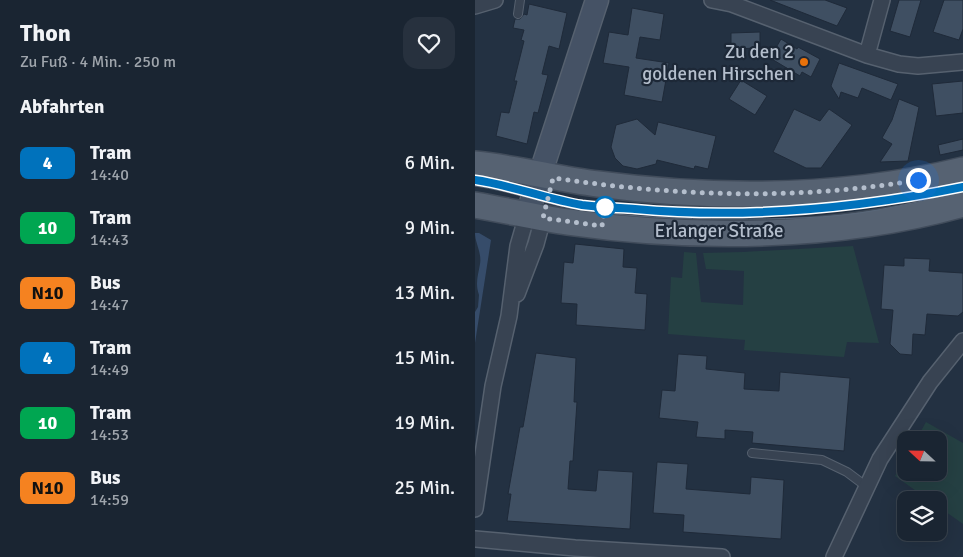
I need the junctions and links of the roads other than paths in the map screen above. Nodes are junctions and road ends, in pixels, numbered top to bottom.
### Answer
1 (495, 0) edge
2 (520, 0) edge
3 (597, 0) edge
4 (712, 0) edge
5 (882, 0) edge
6 (751, 5) edge
7 (475, 6) edge
8 (518, 14) dead end
9 (867, 55) junction
10 (963, 62) edge
11 (475, 164) edge
12 (963, 170) edge
13 (547, 176) junction
14 (963, 204) edge
15 (475, 205) edge
16 (535, 216) junction
17 (963, 342) edge
18 (752, 453) dead end
19 (867, 487) junction
20 (475, 503) edge
21 (475, 539) edge
22 (722, 557) edge
23 (834, 557) edge

1 - 7 street
2 - 8 lane
3 - 13 main road
4 - 6 street
5 - 9 street
6 - 9 street
9 - 10 street
11 - 13 main road, Erlanger Straße
12 - 13 main road, Erlanger Straße
13 - 16 main road
14 - 16 main road, Erlanger Straße
15 - 16 main road, Erlanger Straße
16 - 20 street
17 - 19 street
18 - 19 lane
19 - 23 street
21 - 22 street

